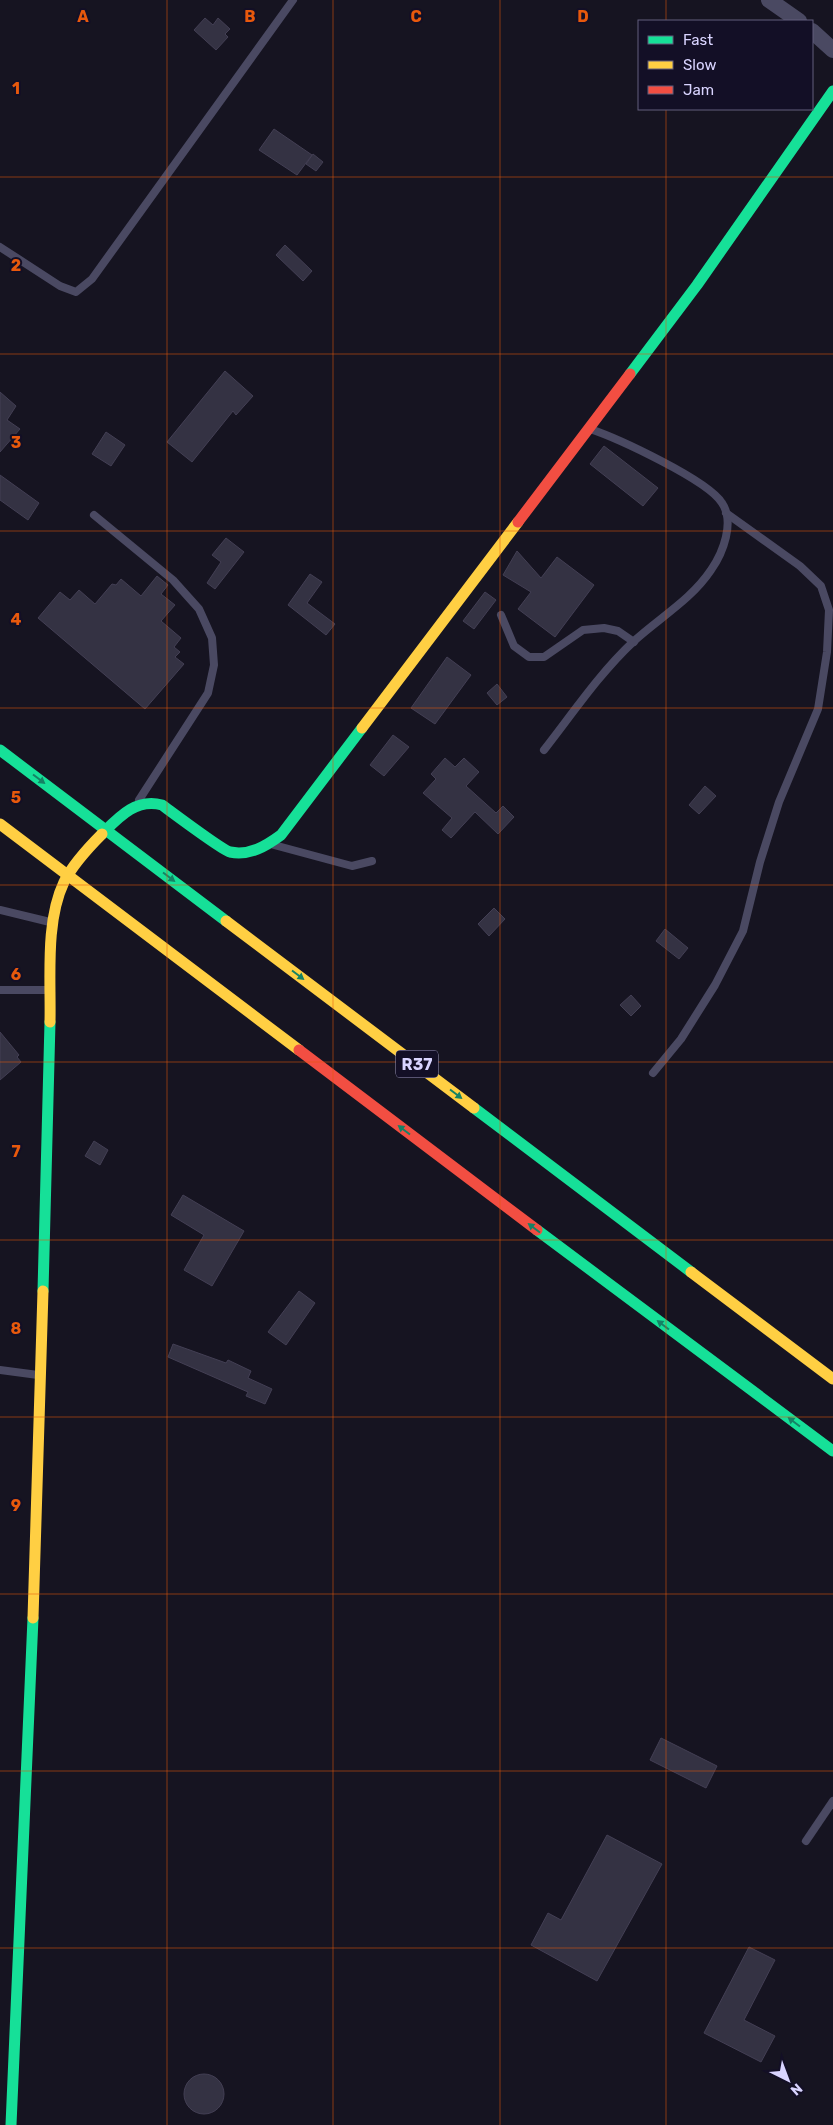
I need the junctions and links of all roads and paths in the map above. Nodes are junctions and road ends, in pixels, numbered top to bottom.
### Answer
1 (293, 0) edge
2 (769, 0) edge
3 (798, 20) edge
4 (813, 32) edge
5 (833, 50) edge
6 (833, 91) edge
7 (0, 247) edge
8 (588, 428) junction
9 (726, 513) junction
10 (94, 515) dead end
11 (501, 615) dead end
12 (634, 642) junction
13 (0, 750) edge
14 (544, 750) dead end
15 (135, 806) junction
16 (0, 824) edge
17 (106, 830) junction
18 (269, 844) junction
19 (372, 861) dead end
20 (67, 875) junction
21 (0, 910) edge
22 (52, 923) junction
23 (0, 990) edge
24 (51, 990) junction
25 (653, 1073) dead end
26 (0, 1370) edge
27 (41, 1375) junction
28 (833, 1379) edge
29 (833, 1451) edge
30 (833, 1801) edge
31 (806, 1841) dead end
32 (11, 2125) edge

1 - 7 lane
2 - 3 street
4 - 5 street
6 - 8 street
8 - 9 lane
8 - 18 street
9 - 12 lane
9 - 25 lane
10 - 15 lane
11 - 12 lane
12 - 14 lane
13 -> 17 street, R37
15 - 17 street
15 - 18 street
16 - 20 street
17 - 20 street
17 -> 28 street, R37
18 - 19 lane
20 - 22 street
29 -> 20 street
21 - 22 lane
22 - 24 street
23 - 24 lane
24 - 27 street
26 - 27 lane
27 - 32 street
30 - 31 lane

